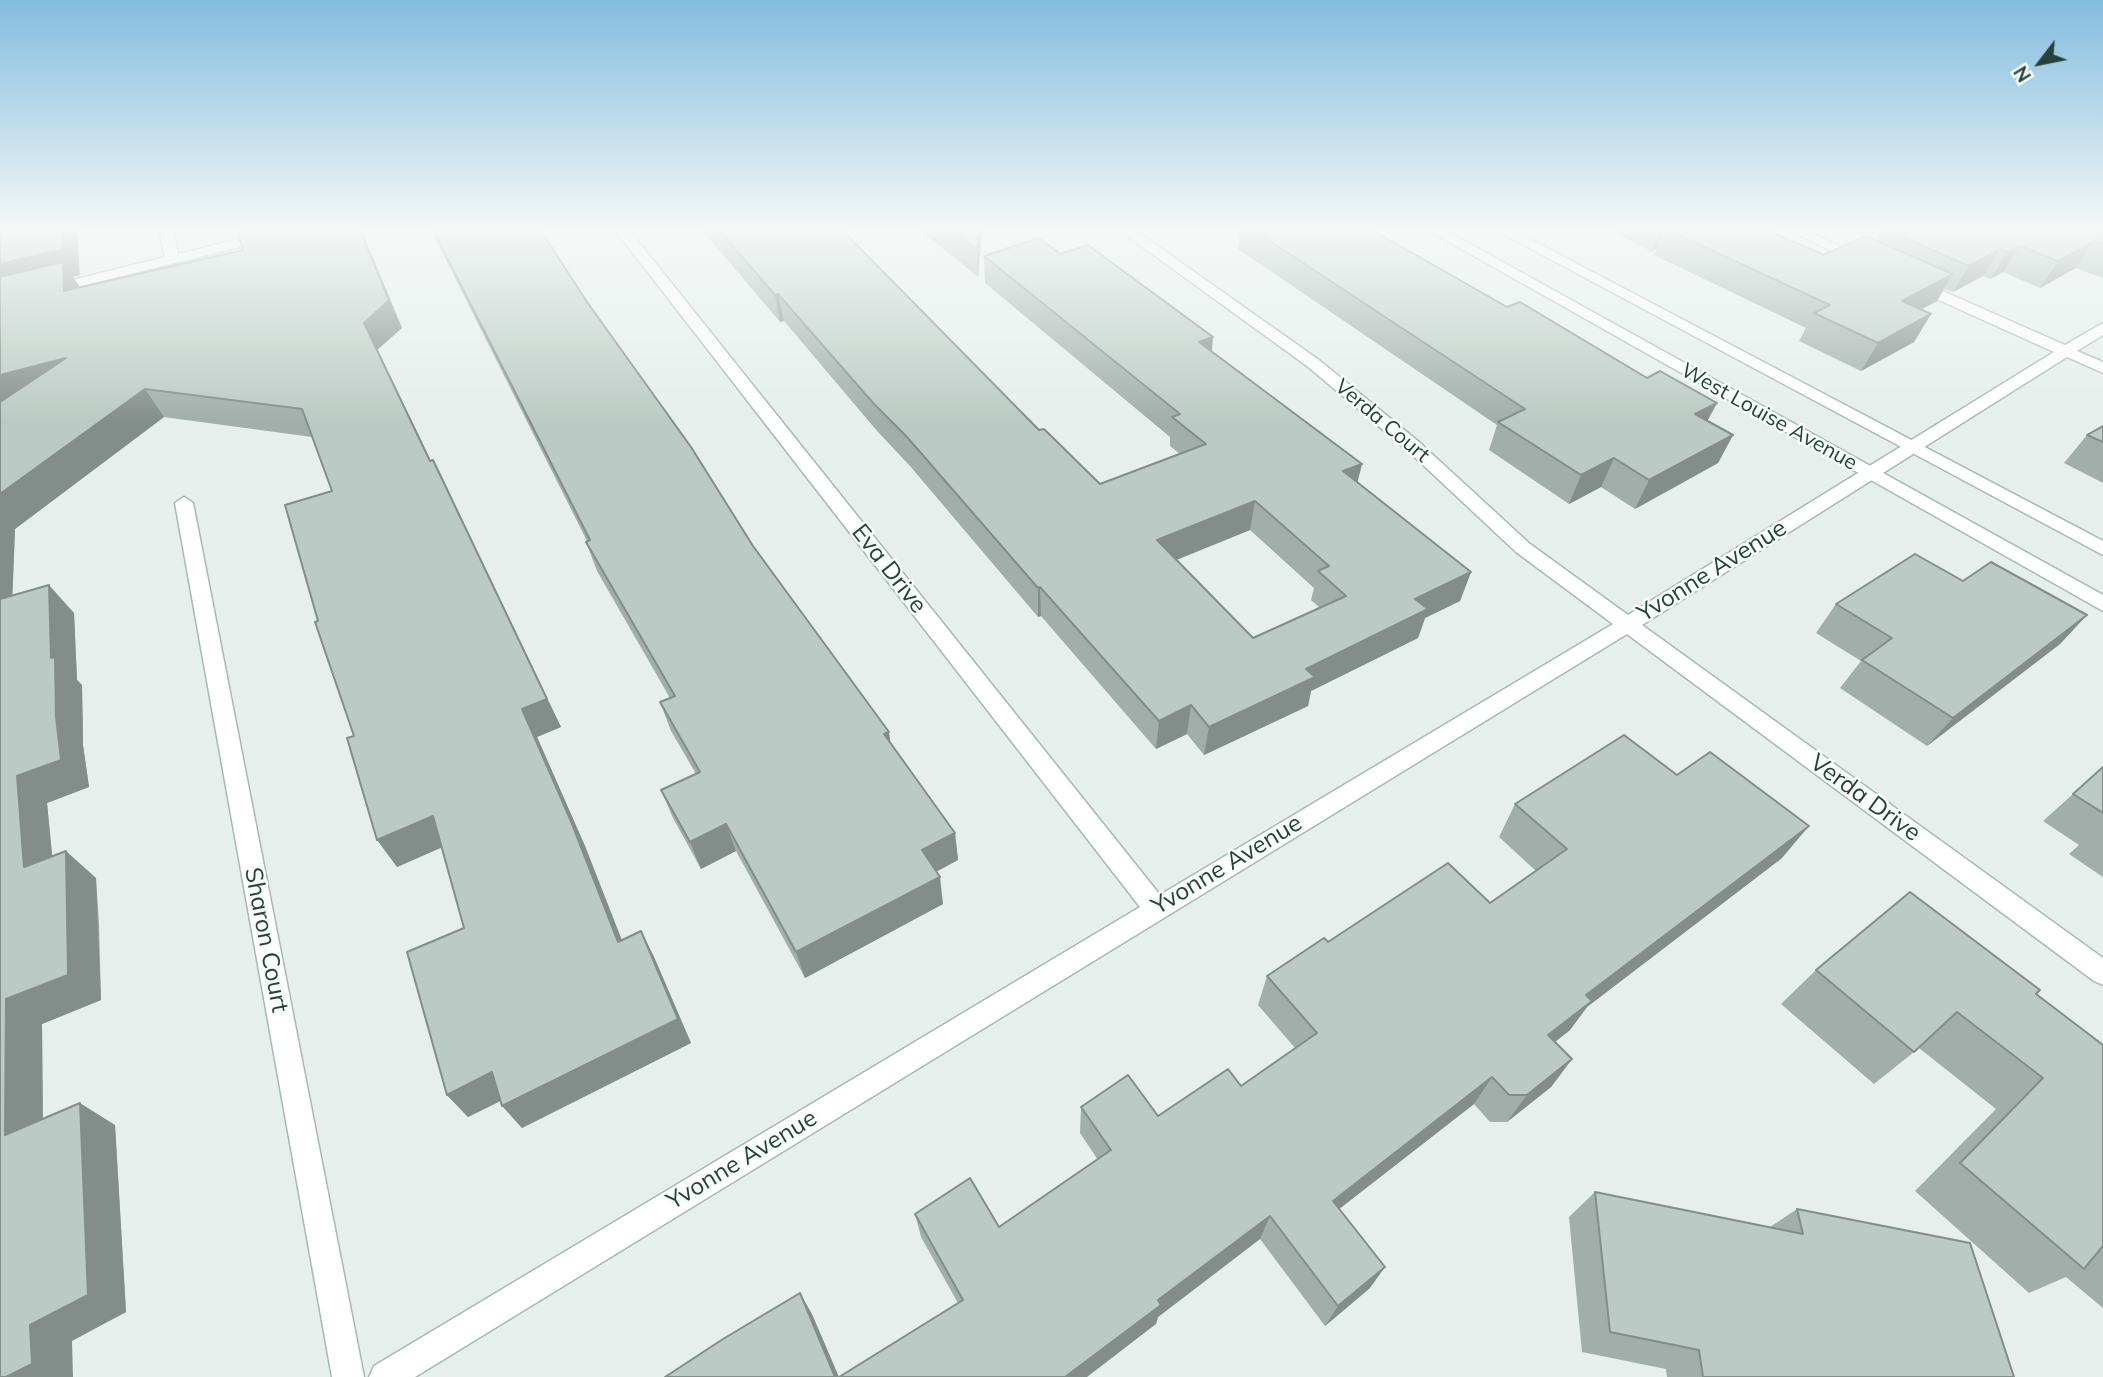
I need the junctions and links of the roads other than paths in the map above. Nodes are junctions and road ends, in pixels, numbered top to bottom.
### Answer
1 (31, 294) edge
2 (673, 294) edge
3 (1216, 294) edge
4 (1550, 294) edge
5 (1624, 294) edge
6 (1938, 294) edge
7 (0, 302) edge
8 (2103, 328) edge
9 (2067, 352) junction
10 (2103, 368) edge
11 (1911, 447) junction
12 (1868, 473) junction
13 (184, 503) dead end
14 (2103, 549) edge
15 (2103, 604) edge
16 (1628, 624) junction
17 (1156, 908) junction
18 (2103, 973) edge
19 (348, 1377) edge
20 (386, 1377) edge

1 - 7 street
2 - 17 street, Eva Drive
3 - 16 street, Verda Court
4 - 12 street, West Louise Avenue
5 - 11 street, West Louise Avenue
6 - 9 street
8 - 9 street, Yvonne Avenue
9 - 10 street
9 - 11 street, Yvonne Avenue
11 - 12 street, Yvonne Avenue
11 - 14 street, West Louise Avenue
12 - 15 street, West Louise Avenue
12 - 16 street, Yvonne Avenue
13 - 19 street, Sharon Court
16 - 17 street, Yvonne Avenue
16 - 18 street, Verda Drive
17 - 20 street, Yvonne Avenue

